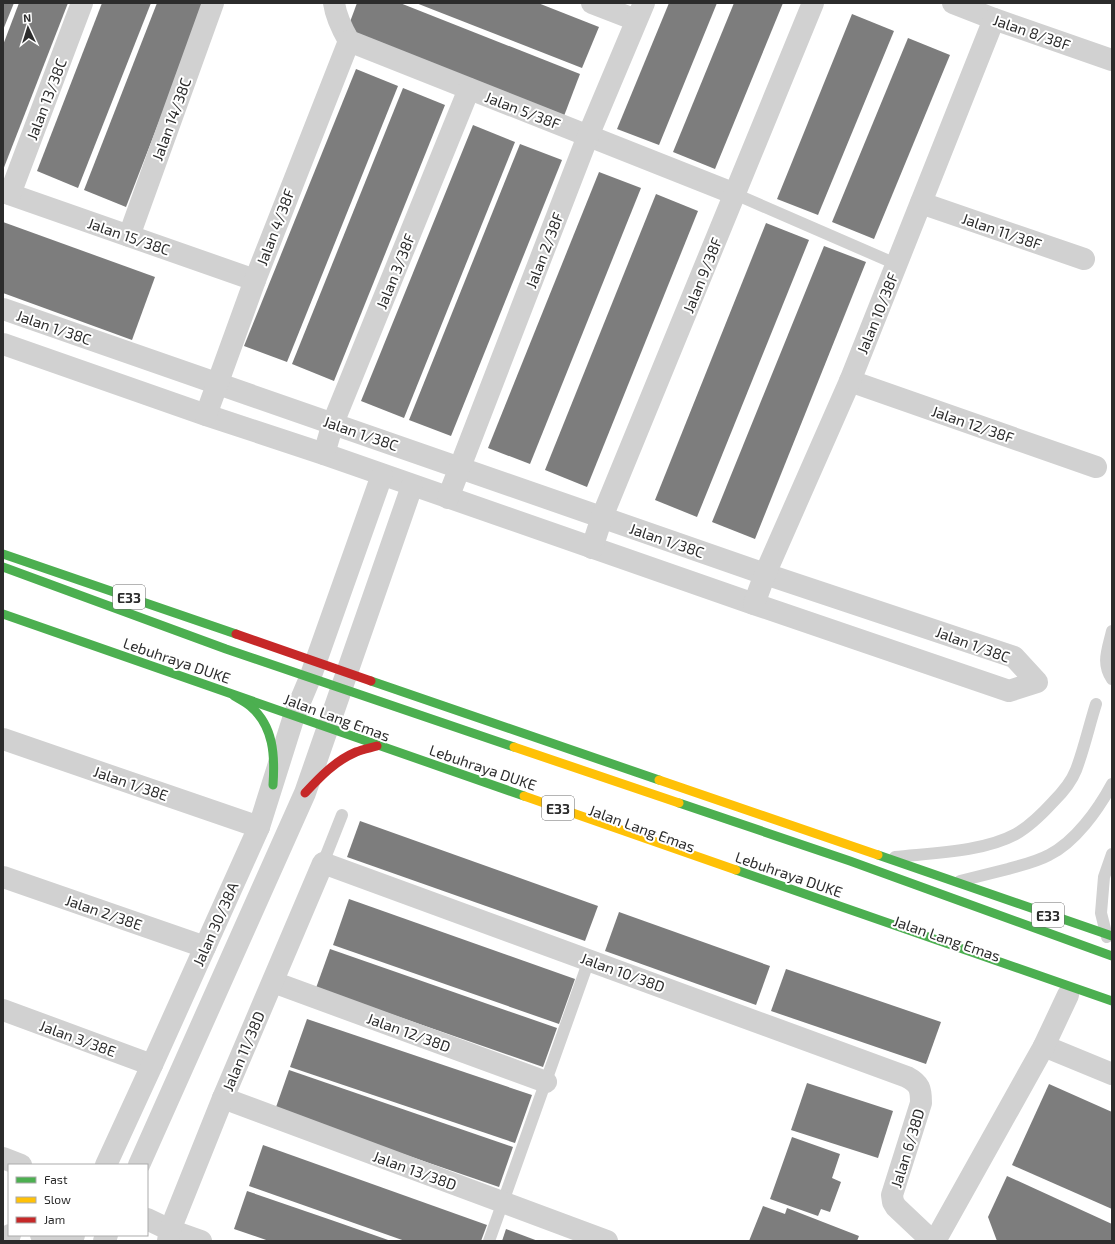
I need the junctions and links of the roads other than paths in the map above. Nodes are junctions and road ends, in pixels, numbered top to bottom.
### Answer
1 (82, 3) edge
2 (213, 3) edge
3 (334, 3) edge
4 (592, 3) edge
5 (813, 3) edge
6 (953, 3) edge
7 (640, 12) edge
8 (994, 19) junction
9 (349, 41) junction
10 (1112, 60) edge
11 (469, 89) junction
12 (588, 136) junction
13 (6, 193) edge
14 (735, 194) junction
15 (920, 203) junction
16 (129, 236) junction
17 (1084, 259) dead end
18 (896, 264) junction
19 (255, 280) junction
20 (3, 309) edge
21 (3, 344) edge
22 (850, 381) junction
23 (217, 383) junction
24 (206, 415) junction
25 (333, 423) junction
26 (324, 454) junction
27 (460, 467) junction
28 (1096, 467) dead end
29 (382, 475) junction
30 (412, 486) junction
31 (448, 498) junction
32 (602, 518) junction
33 (592, 548) junction
34 (3, 554) edge
35 (3, 567) edge
36 (765, 574) junction
37 (754, 604) junction
38 (3, 614) edge
39 (3, 618) edge
40 (1112, 631) edge
41 (310, 678) junction
42 (1112, 679) edge
43 (342, 688) junction
44 (234, 696) junction
45 (1096, 704) dead end
46 (294, 716) junction
47 (328, 728) junction
48 (3, 739) edge
49 (377, 746) junction
50 (1112, 784) edge
51 (272, 785) junction
52 (305, 793) junction
53 (342, 815) dead end
54 (259, 827) junction
55 (1112, 854) edge
56 (850, 861) junction
57 (323, 863) junction
58 (3, 877) edge
59 (928, 890) junction
60 (1112, 936) edge
61 (205, 947) junction
62 (1112, 954) edge
63 (589, 960) junction
64 (273, 982) junction
65 (1071, 996) joint
66 (1112, 1001) edge
67 (3, 1010) edge
68 (1044, 1046) junction
69 (152, 1065) junction
70 (1112, 1074) edge
71 (546, 1082) junction
72 (920, 1087) joint
73 (223, 1098) junction
74 (3, 1158) edge
75 (18, 1164) edge
76 (106, 1164) edge
77 (139, 1164) edge
78 (503, 1202) junction
79 (148, 1220) edge
80 (169, 1235) edge
81 (43, 1236) edge
82 (55, 1241) edge
83 (201, 1241) edge
84 (489, 1241) edge
85 (607, 1241) edge
86 (932, 1241) edge
87 (935, 1241) edge

1 - 13 street, Jalan 13/38C
2 - 16 street, Jalan 14/38C
3 - 9 street
4 - 7 street
5 - 14 street, Jalan 9/38F
6 - 8 street, Jalan 8/38F
7 - 12 street, Jalan 2/38F
8 - 10 street, Jalan 8/38F
8 - 15 street, Jalan 10/38F
9 - 11 street, Jalan 5/38F
9 - 19 street, Jalan 4/38F
11 - 12 street, Jalan 5/38F
11 - 25 street, Jalan 3/38F
12 - 14 street, Jalan 5/38F
12 - 27 street, Jalan 2/38F
13 - 16 street, Jalan 15/38C
14 - 18 lane
14 - 32 street, Jalan 9/38F
15 - 17 street, Jalan 11/38F
15 - 18 street, Jalan 10/38F
16 - 19 street, Jalan 15/38C
18 - 22 street, Jalan 10/38F
19 - 23 street, Jalan 4/38F
20 - 23 street, Jalan 1/38C
21 - 24 street, Jalan 1/38C
22 - 28 street, Jalan 12/38F
22 - 36 street, Jalan 10/38F
23 - 24 street, Jalan 4/38F
23 - 25 street, Jalan 1/38C
24 - 26 street, Jalan 1/38C
25 - 26 street, Jalan 3/38F
25 - 27 street, Jalan 1/38C
26 - 29 street, Jalan 1/38C
27 - 31 street, Jalan 2/38F
27 - 32 street, Jalan 1/38C
29 - 30 street, Jalan 1/38C
29 - 41 street, Jalan 30/38A
30 - 31 street, Jalan 1/38C
30 - 43 street, Jalan 30/38A
31 - 33 street, Jalan 1/38C
32 - 33 street, Jalan 9/38F
32 - 36 street, Jalan 1/38C
33 - 37 street, Jalan 1/38C
34 - 60 main road, E33
35 - 41 main road, Jalan Lang Emas
36 - 37 street, Jalan 10/38F
36 - 37 street, Jalan 1/38C
38 - 66 main road, Lebuhraya DUKE / E33
39 - 44 main road, Jalan Lang Emas
40 - 42 lane
41 - 43 main road, Jalan Lang Emas
41 - 46 street, Jalan 30/38A
43 - 47 street, Jalan 30/38A
43 - 56 main road, Jalan Lang Emas
44 - 46 main road, Jalan Lang Emas
44 - 51 main road
45 - 56 lane
46 - 47 main road, Jalan Lang Emas
46 - 51 street, Jalan 30/38A
47 - 49 main road, Jalan Lang Emas
47 - 52 street, Jalan 30/38A
48 - 54 street, Jalan 1/38E
49 - 52 main road
49 - 65 main road, Jalan Lang Emas
50 - 59 lane
51 - 54 street, Jalan 30/38A
52 - 77 street, Jalan 30/38A
53 - 57 lane
54 - 61 street, Jalan 30/38A
55 - 62 lane
56 - 59 main road, Jalan Lang Emas
57 - 63 street, Jalan 10/38D
57 - 64 street, Jalan 11/38D
58 - 61 street, Jalan 2/38E
59 - 62 main road, Jalan Lang Emas
61 - 69 street, Jalan 30/38A
63 - 71 lane
63 - 72 street, Jalan 10/38D
64 - 71 street, Jalan 12/38D
64 - 73 street, Jalan 11/38D
65 - 68 street
67 - 69 street, Jalan 3/38E
68 - 70 street
68 - 87 street
69 - 76 street, Jalan 30/38A
71 - 78 lane
72 - 86 street, Jalan 6/38D
73 - 78 street, Jalan 13/38D
73 - 80 street, Jalan 11/38D
74 - 75 street
78 - 84 lane
78 - 85 street, Jalan 13/38D
79 - 80 street
80 - 83 street
81 - 82 street

